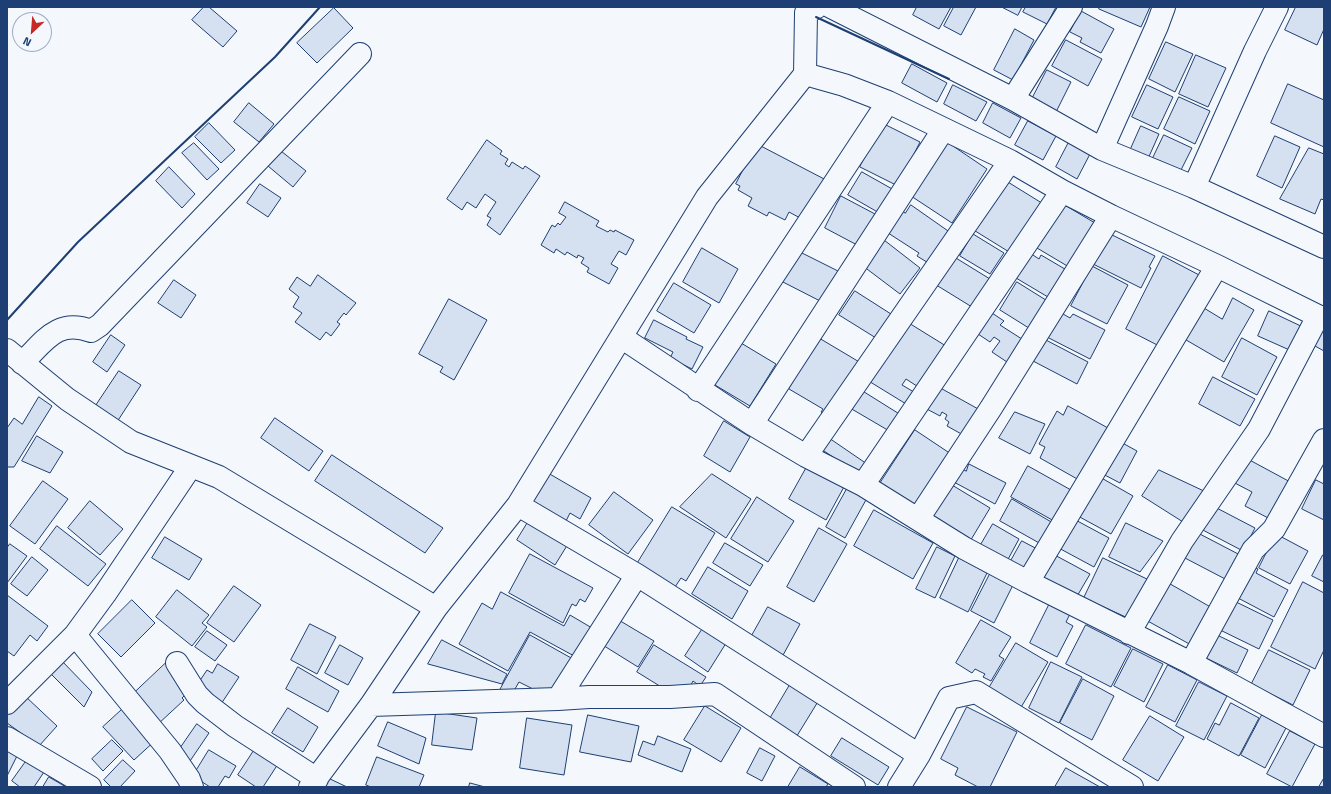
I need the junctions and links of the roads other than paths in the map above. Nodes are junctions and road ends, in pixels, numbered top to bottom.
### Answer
1 (817, 7) edge
2 (831, 7) edge
3 (1071, 7) edge
4 (1164, 7) edge
5 (1277, 7) edge
6 (360, 54) dead end
7 (805, 74) junction
8 (1013, 99) junction
9 (888, 102) junction
10 (943, 130) junction
11 (1102, 149) junction
12 (1010, 161) junction
13 (1194, 188) junction
14 (1062, 191) junction
15 (1111, 216) junction
16 (1324, 247) edge
17 (1217, 266) junction
18 (1321, 318) edge
19 (621, 337) junction
20 (14, 357) edge
21 (698, 390) junction
22 (752, 424) junction
23 (1324, 440) edge
24 (806, 456) junction
25 (191, 466) junction
26 (863, 485) junction
27 (518, 505) junction
28 (918, 519) junction
29 (637, 575) junction
30 (1028, 582) junction
31 (436, 608) junction
32 (1128, 633) junction
33 (75, 635) junction
34 (177, 663) dead end
35 (1192, 663) junction
36 (558, 700) junction
37 (7, 703) edge
38 (371, 705) junction
39 (1324, 736) edge
40 (7, 738) edge
41 (919, 755) junction
42 (314, 783) edge
43 (90, 787) edge
44 (192, 787) edge
45 (854, 787) edge
46 (899, 787) edge
47 (1132, 787) edge

1 - 7 street
2 - 8 street
3 - 8 street
4 - 11 street
5 - 13 street
6 - 20 street
7 - 9 street
7 - 19 street
8 - 11 street
9 - 10 street
9 - 21 street
10 - 12 street
10 - 22 street
11 - 13 street
12 - 14 street
12 - 24 street
13 - 16 street
14 - 15 street
14 - 26 street
15 - 17 street
15 - 28 street
17 - 18 street
17 - 30 street
18 - 32 street
19 - 21 street
19 - 27 street
20 - 25 street
21 - 22 street
22 - 24 street
23 - 35 street
24 - 26 street
25 - 31 street
25 - 33 street
26 - 28 street
27 - 29 street
27 - 31 street
28 - 30 street
29 - 36 street
29 - 41 street
30 - 32 street
31 - 38 street
32 - 35 street
33 - 37 street
33 - 44 street
34 - 42 street
35 - 39 street
36 - 38 street
36 - 45 street
38 - 42 street
40 - 43 street
41 - 46 street
41 - 47 street

